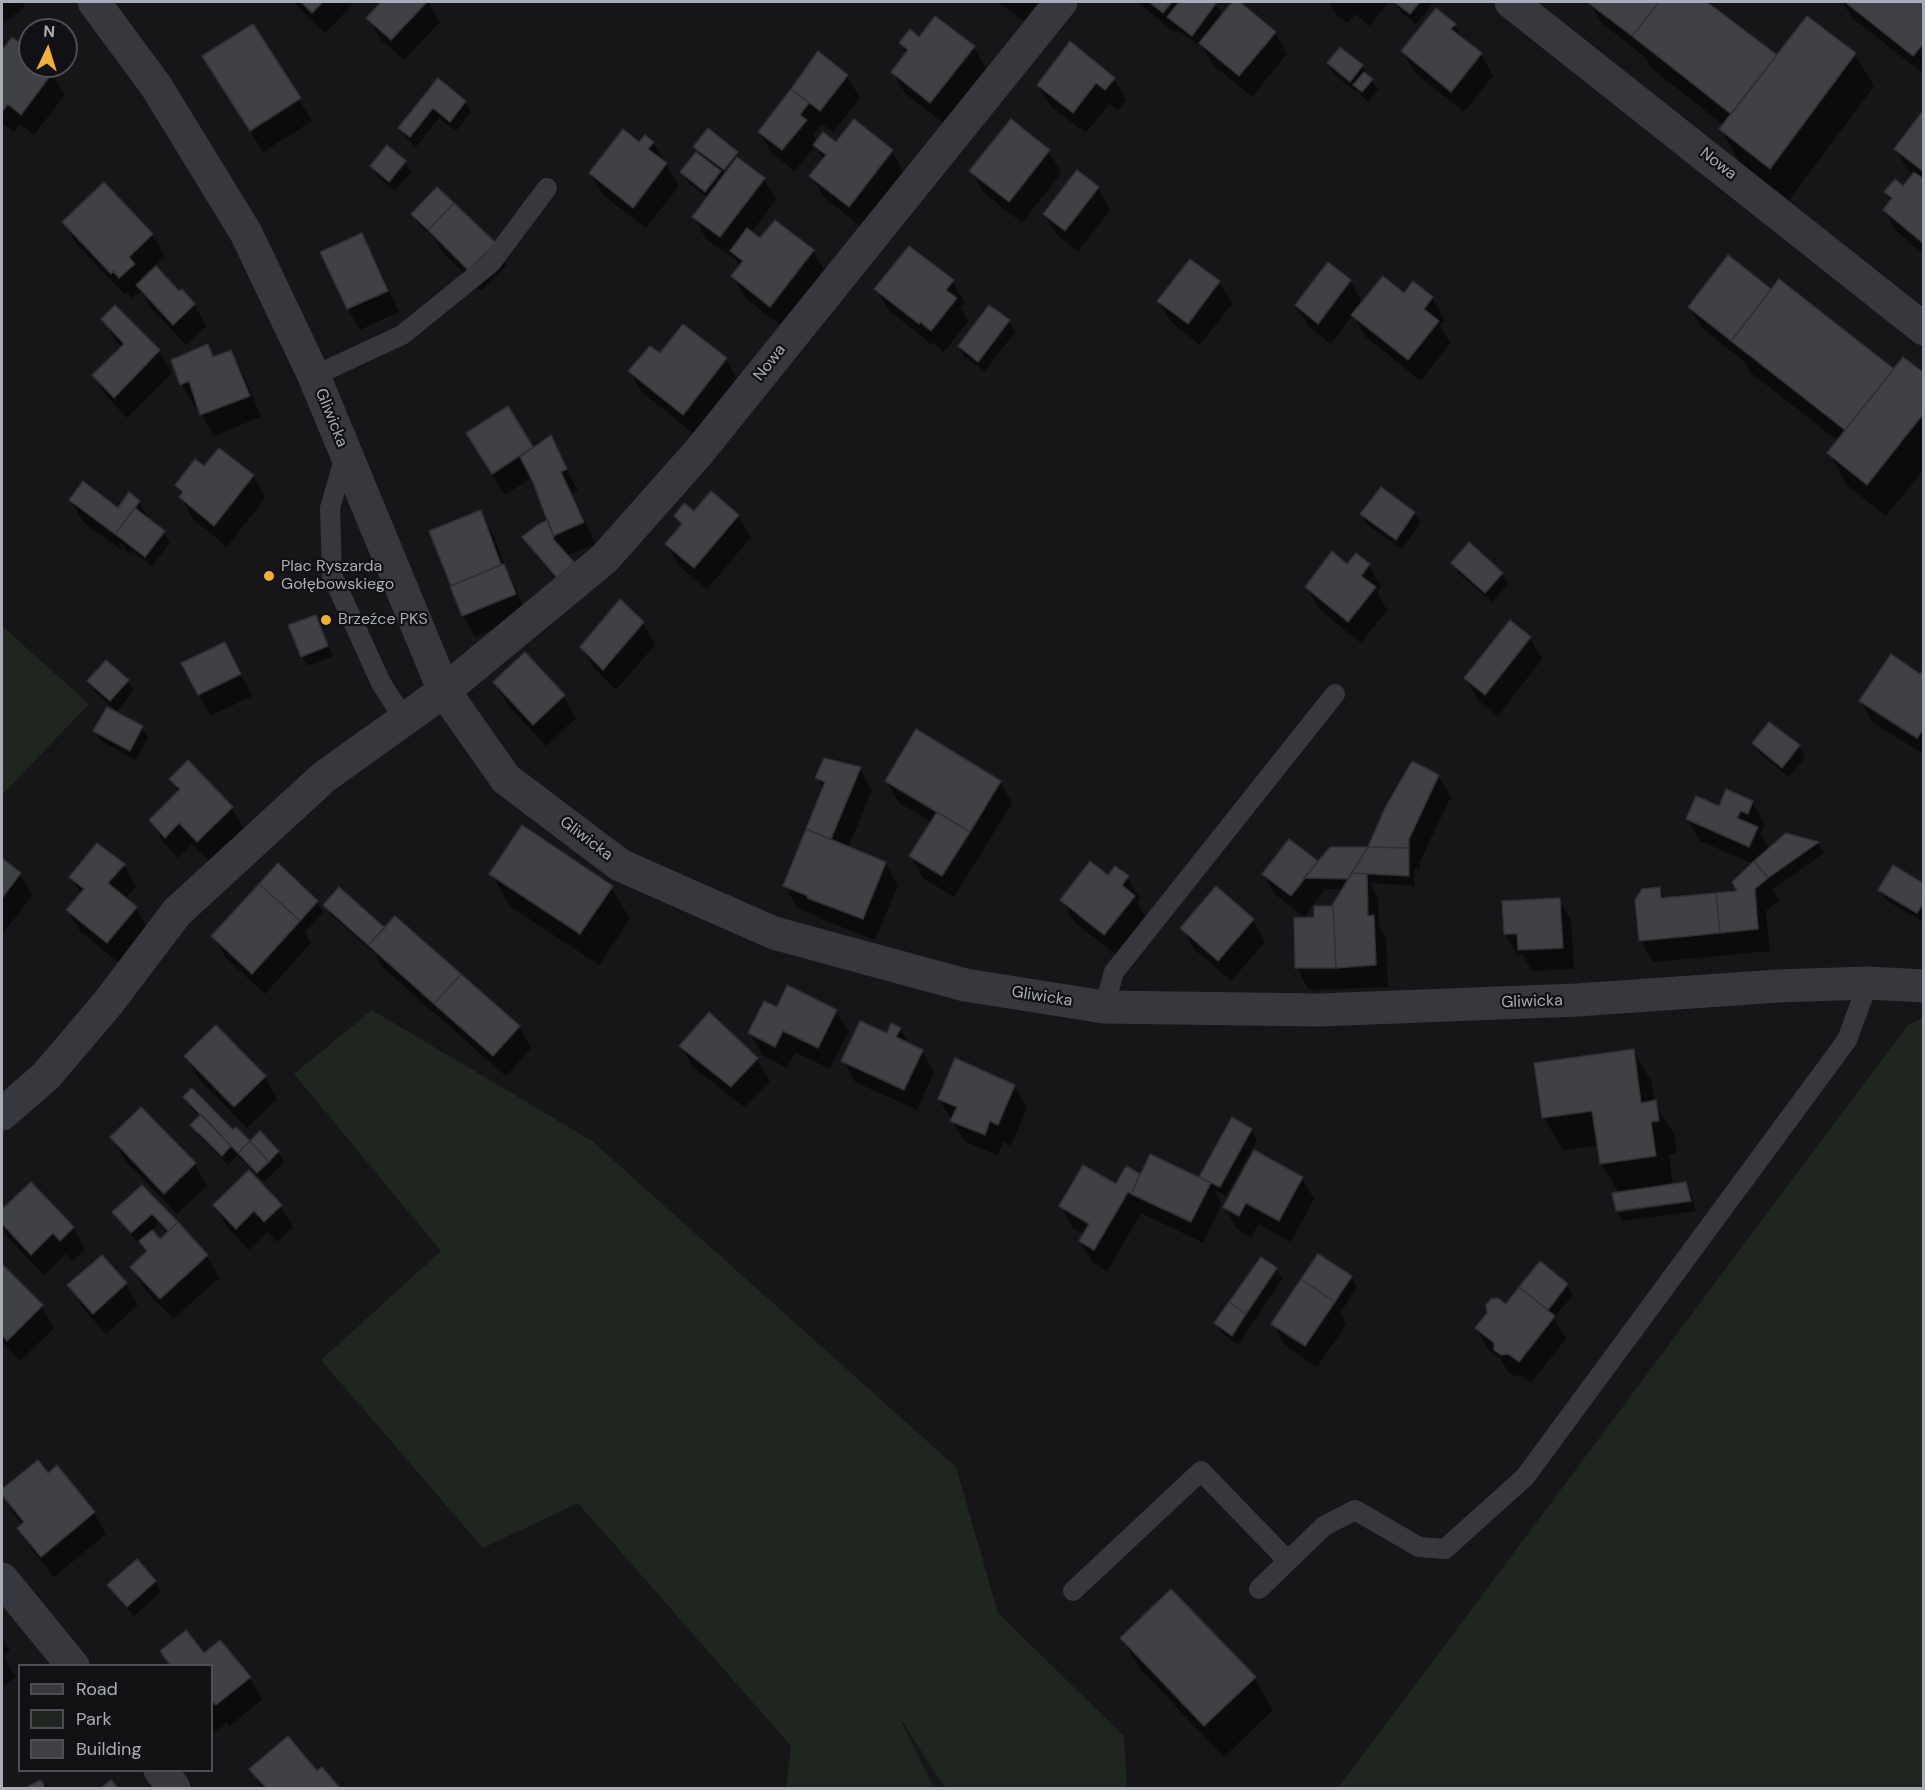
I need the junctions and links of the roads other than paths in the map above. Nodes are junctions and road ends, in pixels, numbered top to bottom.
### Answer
1 (94, 2) edge
2 (1061, 2) edge
3 (1511, 2) edge
4 (547, 188) dead end
5 (1923, 329) edge
6 (314, 376) junction
7 (346, 453) junction
8 (444, 691) junction
9 (1335, 694) dead end
10 (404, 719) junction
11 (1921, 982) edge
12 (1868, 983) junction
13 (1104, 1007) junction
14 (2, 1114) edge
15 (1288, 1561) junction
16 (2, 1578) edge
17 (1259, 1589) dead end
18 (1073, 1591) dead end
19 (72, 1664) edge
20 (162, 1772) edge
21 (174, 1788) edge

1 - 6 street, Gliwicka
2 - 8 street, Nowa
3 - 5 street, Nowa
4 - 6 lane, Gliwicka
6 - 7 street, Gliwicka
7 - 8 street, Gliwicka
7 - 10 lane
8 - 10 street, Nowa
8 - 13 street, Gliwicka
9 - 13 lane
10 - 14 street, Nowa
11 - 12 street, Gliwicka
12 - 13 street, Gliwicka
12 - 15 lane
15 - 17 lane
15 - 18 lane
16 - 19 street
20 - 21 street

